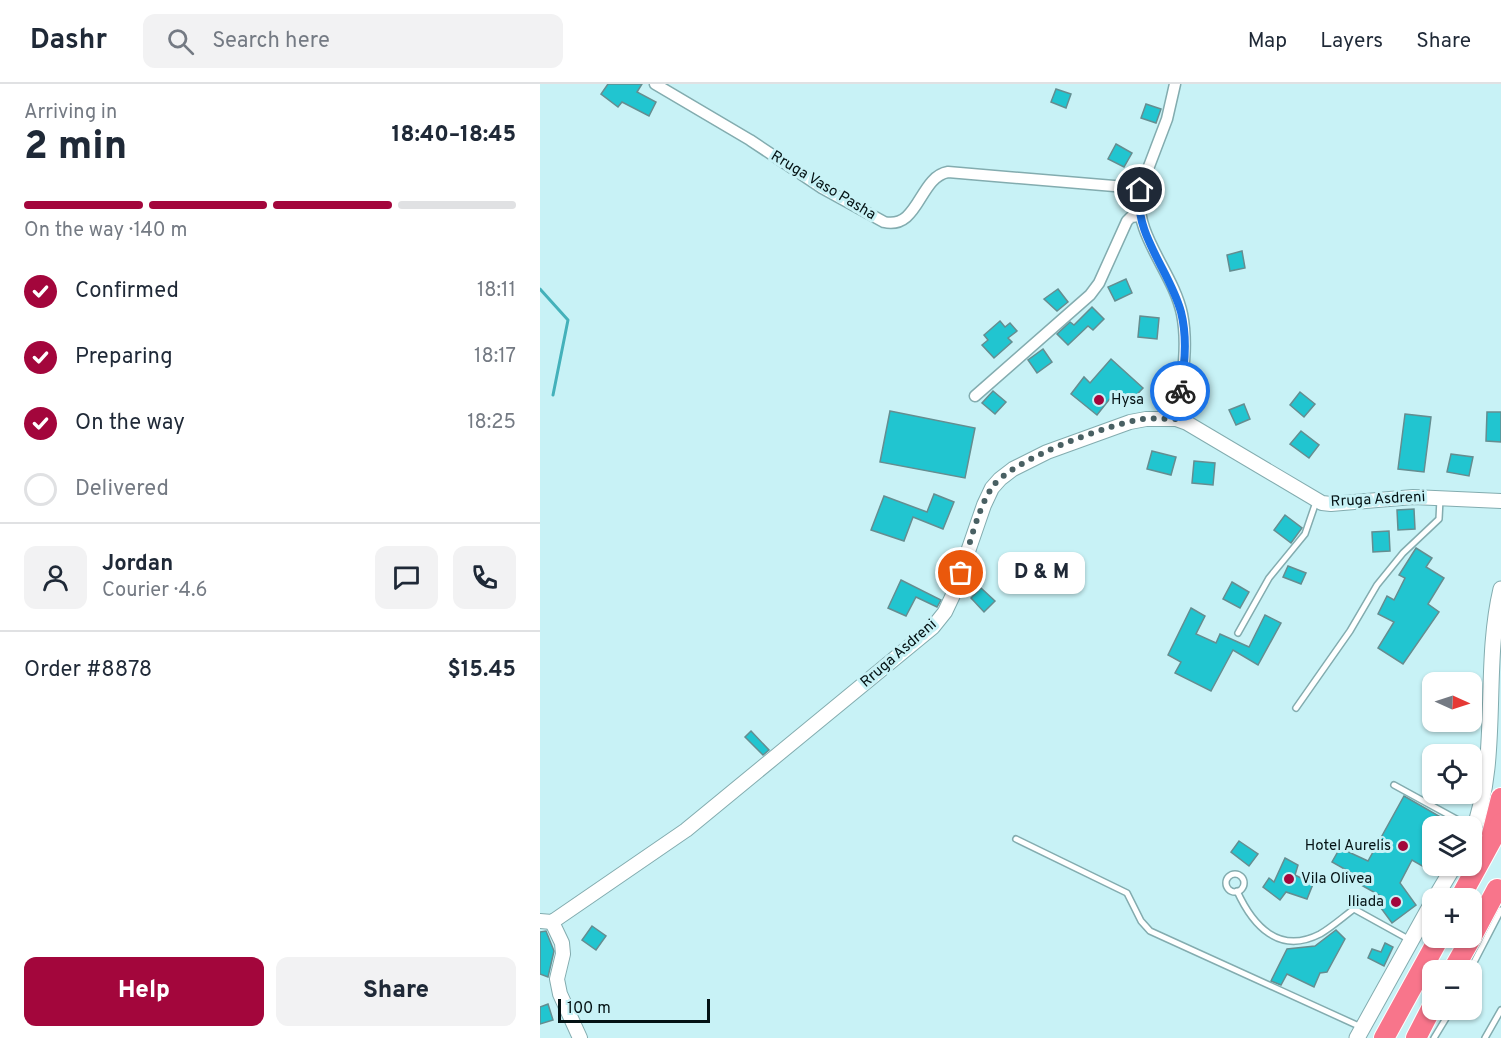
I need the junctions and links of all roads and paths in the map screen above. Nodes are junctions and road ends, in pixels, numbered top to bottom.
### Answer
1 (655, 84) edge
2 (1175, 84) edge
3 (1140, 190) junction
4 (1139, 216) junction
5 (975, 396) dead end
6 (1176, 419) junction
7 (1440, 497) junction
8 (1317, 500) junction
9 (1501, 501) edge
10 (1501, 589) edge
11 (1238, 633) dead end
12 (1296, 708) dead end
13 (1394, 785) dead end
14 (1497, 807) edge
15 (1449, 816) edge
16 (1482, 820) edge
17 (1016, 839) dead end
18 (1465, 888) edge
19 (1497, 889) dead end
20 (1236, 891) dead end
21 (1501, 910) edge
22 (1482, 917) edge
23 (1422, 921) edge
24 (546, 922) edge
25 (1411, 941) junction
26 (1434, 948) edge
27 (1475, 960) edge
28 (1501, 1010) edge
29 (1425, 1020) edge
30 (1445, 1020) edge
31 (1359, 1033) edge
32 (580, 1038) edge
33 (1384, 1038) edge
34 (1416, 1038) edge
35 (1434, 1038) edge
36 (1485, 1038) edge

1 - 3 street, Rruga Vaso Pasha
2 - 3 street
3 - 4 street
4 - 5 street
4 - 6 street
6 - 8 street, Rruga Asdreni
6 - 24 street, Rruga Asdreni
7 - 8 street, Rruga Asdreni
7 - 9 street, Rruga Asdreni
7 - 12 lane, Rruga Asdreni
8 - 11 lane, Rruga Asdreni
10 - 14 main road
13 - 15 lane
14 - 16 main road
14 - 18 highway
17 - 31 lane
19 - 22 highway
20 - 25 lane
21 - 27 lane
23 - 25 main road
24 - 32 street
25 - 31 main road
26 - 33 highway
28 - 36 lane
29 - 34 highway
30 - 35 lane

